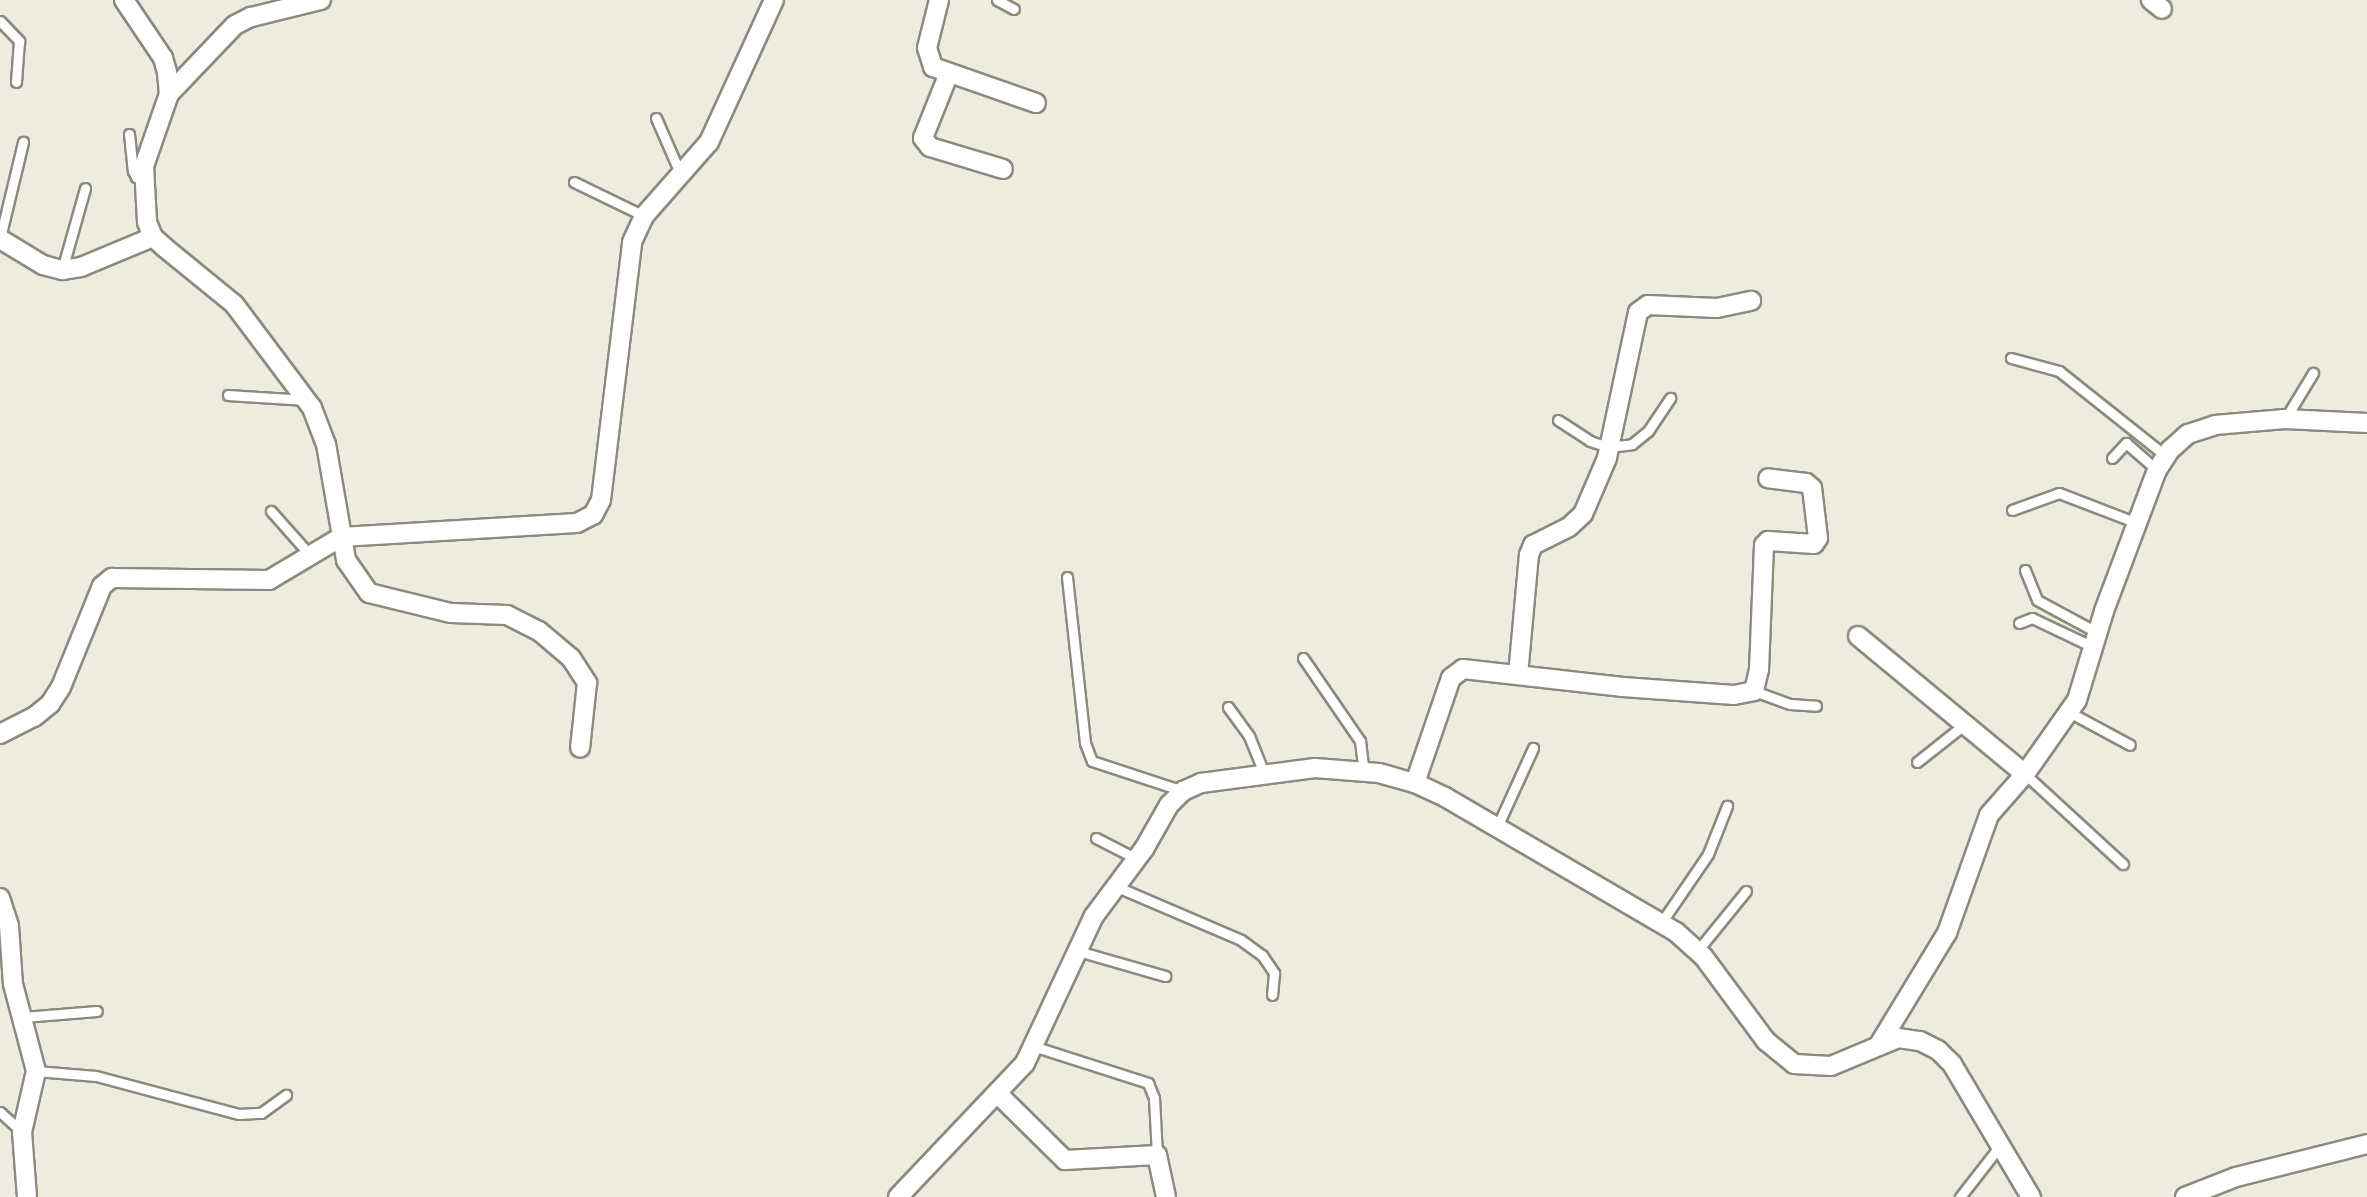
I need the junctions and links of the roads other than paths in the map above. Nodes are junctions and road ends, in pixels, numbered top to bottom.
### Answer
1 (124, 0) edge
2 (321, 0) edge
3 (774, 0) edge
4 (939, 0) edge
5 (997, 0) edge
6 (1014, 9) dead end
7 (0, 21) edge
8 (949, 73) junction
9 (16, 82) dead end
10 (169, 94) junction
11 (1036, 103) dead end
12 (656, 118) dead end
13 (129, 134) dead end
14 (23, 142) dead end
15 (1003, 169) dead end
16 (681, 176) junction
17 (145, 180) junction
18 (574, 182) dead end
19 (85, 188) dead end
20 (644, 216) junction
21 (153, 237) junction
22 (0, 239) edge
23 (62, 270) junction
24 (1751, 301) dead end
25 (2011, 358) dead end
26 (2313, 373) dead end
27 (228, 395) dead end
28 (1670, 398) dead end
29 (306, 400) junction
30 (2285, 419) junction
31 (1558, 420) dead end
32 (2367, 423) edge
33 (1609, 447) junction
34 (2112, 458) dead end
35 (2162, 463) junction
36 (1768, 478) dead end
37 (2012, 510) dead end
38 (271, 511) dead end
39 (2137, 523) junction
40 (341, 537) junction
41 (310, 555) junction
42 (2025, 570) dead end
43 (1067, 577) dead end
44 (2019, 623) dead end
45 (1858, 636) dead end
46 (2096, 640) junction
47 (1303, 658) dead end
48 (1518, 675) junction
49 (1754, 691) junction
50 (1816, 706) dead end
51 (1228, 707) dead end
52 (2069, 712) junction
53 (1965, 724) junction
54 (0, 734) edge
55 (2130, 745) dead end
56 (580, 748) dead end
57 (1533, 748) dead end
58 (1917, 762) dead end
59 (1364, 772) junction
60 (1264, 773) junction
61 (2025, 774) junction
62 (1415, 783) junction
63 (1183, 791) junction
64 (1727, 806) dead end
65 (1497, 827) junction
66 (1096, 838) dead end
67 (1137, 859) junction
68 (2123, 864) dead end
69 (1115, 886) junction
70 (1746, 891) dead end
71 (0, 898) edge
72 (1661, 923) junction
73 (1698, 950) junction
74 (1078, 951) junction
75 (5, 968) edge
76 (1165, 976) dead end
77 (1272, 995) dead end
78 (97, 1011) dead end
79 (23, 1017) junction
80 (1880, 1043) junction
81 (1036, 1047) junction
82 (36, 1071) junction
83 (286, 1095) dead end
84 (999, 1095) junction
85 (0, 1112) edge
86 (22, 1132) junction
87 (2367, 1144) edge
88 (1999, 1147) junction
89 (1157, 1155) junction
90 (27, 1197) edge
91 (898, 1197) edge
92 (1166, 1197) edge
93 (1960, 1197) edge
94 (2031, 1197) edge
95 (2185, 1197) edge

1 - 10 street
2 - 10 street
3 - 16 street
4 - 8 street
5 - 6 lane
7 - 9 lane
8 - 11 street
8 - 15 street
10 - 17 street
12 - 16 lane
13 - 17 lane
14 - 22 lane
16 - 20 street
17 - 21 street
18 - 20 lane
19 - 23 lane
20 - 40 street
21 - 23 street
21 - 29 street
22 - 23 street
24 - 33 street
25 - 35 lane
26 - 30 lane
27 - 29 lane
28 - 33 lane
29 - 40 street
30 - 32 street
30 - 35 street
31 - 33 lane
33 - 48 street
34 - 35 lane
35 - 39 street
36 - 49 street
37 - 39 lane
38 - 41 lane
39 - 46 street
40 - 41 street
40 - 56 street
41 - 54 street
42 - 46 lane
43 - 63 lane
44 - 46 lane
45 - 53 street
46 - 52 street
47 - 59 lane
48 - 49 street
48 - 62 street
49 - 50 lane
51 - 60 lane
52 - 55 lane
52 - 61 street
53 - 58 lane
53 - 61 street
57 - 65 lane
59 - 60 street
59 - 62 street
60 - 63 street
61 - 68 lane
61 - 80 street
62 - 65 street
63 - 67 street
64 - 72 lane
65 - 72 street
66 - 67 lane
67 - 69 street
69 - 74 street
69 - 77 lane
70 - 73 lane
71 - 75 street
72 - 73 street
73 - 80 street
74 - 76 lane
74 - 81 street
75 - 79 street
78 - 79 lane
79 - 82 street
80 - 88 street
81 - 84 street
81 - 89 lane
82 - 83 lane
82 - 86 street
84 - 89 street
84 - 91 street
85 - 86 lane
86 - 90 street
87 - 95 street
88 - 93 lane
88 - 94 street
89 - 92 street

